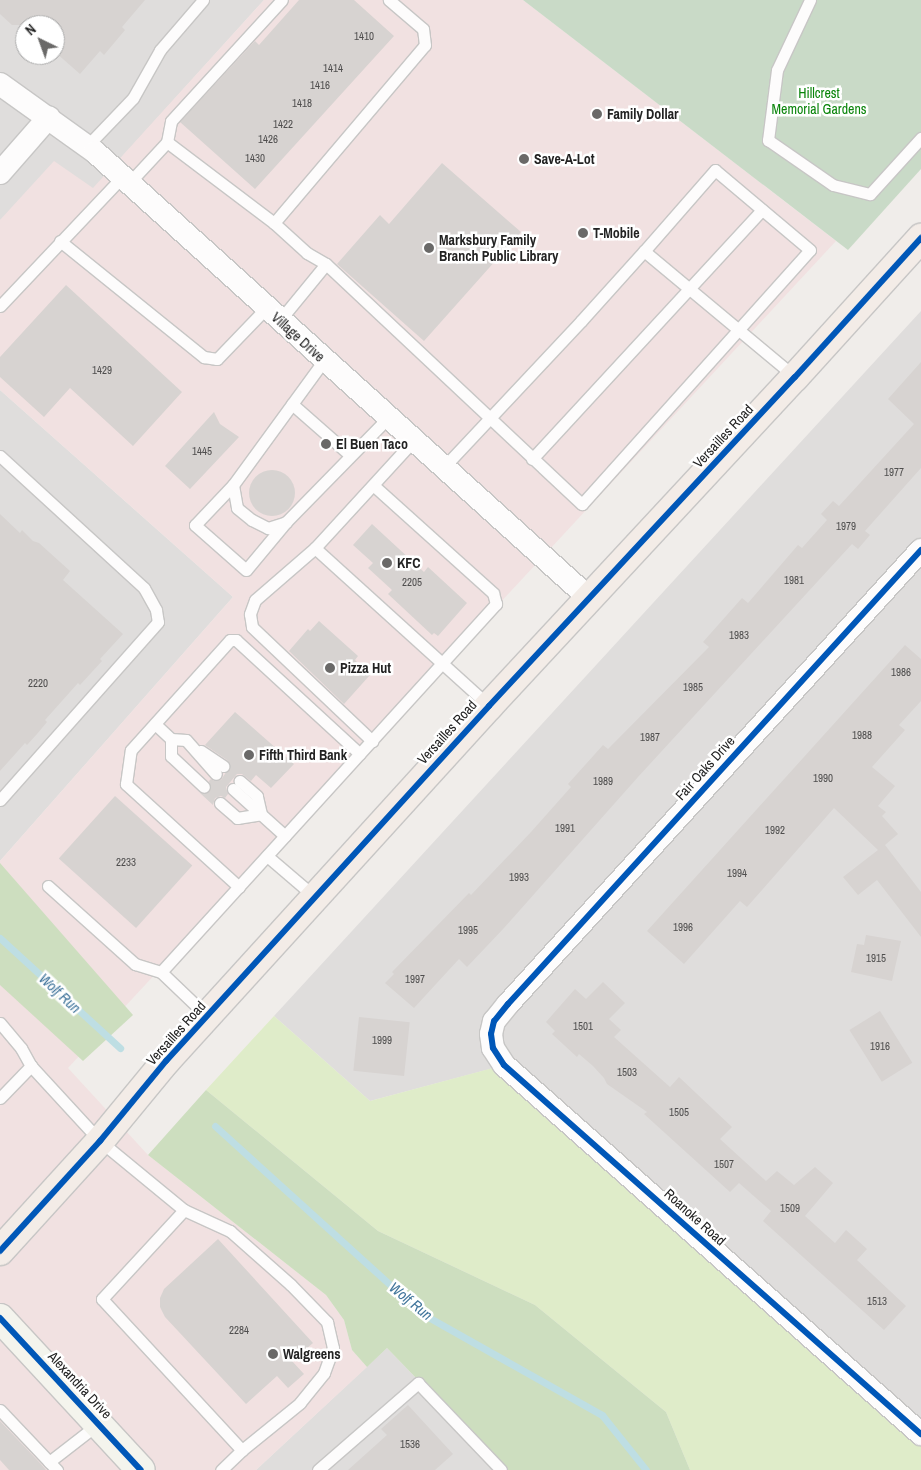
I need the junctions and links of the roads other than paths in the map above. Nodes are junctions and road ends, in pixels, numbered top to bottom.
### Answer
1 (203, 0) edge
2 (282, 0) edge
3 (389, 0) edge
4 (810, 0) edge
5 (0, 84) edge
6 (49, 118) junction
7 (921, 138) edge
8 (167, 142) junction
9 (87, 146) junction
10 (0, 173) edge
11 (126, 180) junction
12 (762, 210) junction
13 (274, 223) junction
14 (921, 238) edge
15 (60, 241) junction
16 (644, 251) junction
17 (326, 264) junction
18 (688, 289) junction
19 (0, 306) edge
20 (273, 314) junction
21 (738, 330) junction
22 (324, 360) junction
23 (795, 376) junction
24 (292, 404) junction
25 (388, 418) junction
26 (490, 418) junction
27 (413, 441) junction
28 (350, 455) junction
29 (0, 456) edge
30 (532, 459) junction
31 (443, 468) junction
32 (233, 485) junction
33 (373, 485) junction
34 (286, 522) junction
35 (315, 548) junction
36 (921, 550) edge
37 (589, 598) junction
38 (443, 663) junction
39 (489, 706) junction
40 (155, 724) junction
41 (171, 739) junction
42 (372, 741) junction
43 (360, 754) junction
44 (220, 770) dead end
45 (236, 785) dead end
46 (204, 787) dead end
47 (0, 800) edge
48 (220, 803) dead end
49 (261, 814) junction
50 (285, 836) junction
51 (267, 856) junction
52 (48, 886) dead end
53 (239, 886) junction
54 (315, 897) junction
55 (161, 972) junction
56 (508, 1004) joint
57 (207, 1016) junction
58 (0, 1023) edge
59 (31, 1066) junction
60 (0, 1098) edge
61 (100, 1141) junction
62 (184, 1210) junction
63 (0, 1250) edge
64 (0, 1318) edge
65 (0, 1410) edge
66 (98, 1424) junction
67 (921, 1434) edge
68 (242, 1450) junction
69 (53, 1466) edge
70 (141, 1470) edge
71 (221, 1470) edge
72 (318, 1470) edge
73 (501, 1470) edge

1 - 9 lane
2 - 8 lane
3 - 13 lane
4 - 7 lane
5 - 6 street, Village Drive
6 - 9 street, Village Drive
6 - 10 street
8 - 11 lane
8 - 13 lane
9 - 11 street, Village Drive
11 - 15 lane
11 - 20 street, Village Drive
12 - 16 lane
12 - 18 lane
12 - 21 lane
13 - 17 lane
14 - 23 main road, Versailles Road
15 - 19 lane
15 - 20 lane
16 - 18 lane
16 - 26 lane
17 - 20 lane
17 - 26 lane
18 - 21 lane
18 - 30 lane
20 - 22 street, Village Drive
21 - 23 lane
21 - 30 lane
22 - 24 lane
22 - 25 street, Village Drive
23 - 37 main road, Versailles Road
24 - 28 lane
24 - 32 lane
25 - 27 street, Village Drive
25 - 28 lane
26 - 30 lane
26 - 31 lane
27 - 31 street, Village Drive
27 - 33 lane
28 - 34 lane
29 - 47 lane
31 - 37 street, Village Drive
32 - 34 lane
32 - 34 lane
33 - 35 lane
33 - 38 lane
35 - 38 lane
35 - 42 lane
36 - 56 street, Fair Oaks Drive
37 - 39 main road, Versailles Road
38 - 39 lane
38 - 42 lane
39 - 54 main road, Versailles Road
40 - 41 lane
40 - 43 lane
40 - 53 lane
41 - 44 lane
41 - 46 lane
42 - 43 lane
43 - 50 lane
45 - 49 lane
48 - 49 lane
49 - 50 lane
50 - 51 lane
51 - 53 lane
51 - 54 lane
52 - 55 lane
53 - 55 lane
54 - 57 main road, Versailles Road
55 - 57 lane
56 - 67 street, Roanoke Road
57 - 61 main road, Versailles Road
58 - 59 lane
59 - 60 lane
59 - 61 lane
61 - 62 lane
61 - 63 main road, Versailles Road
62 - 68 lane
62 - 68 lane
64 - 66 main road, Alexandria Drive
65 - 69 lane
66 - 69 lane
66 - 70 main road, Alexandria Drive
68 - 71 lane
72 - 73 lane

